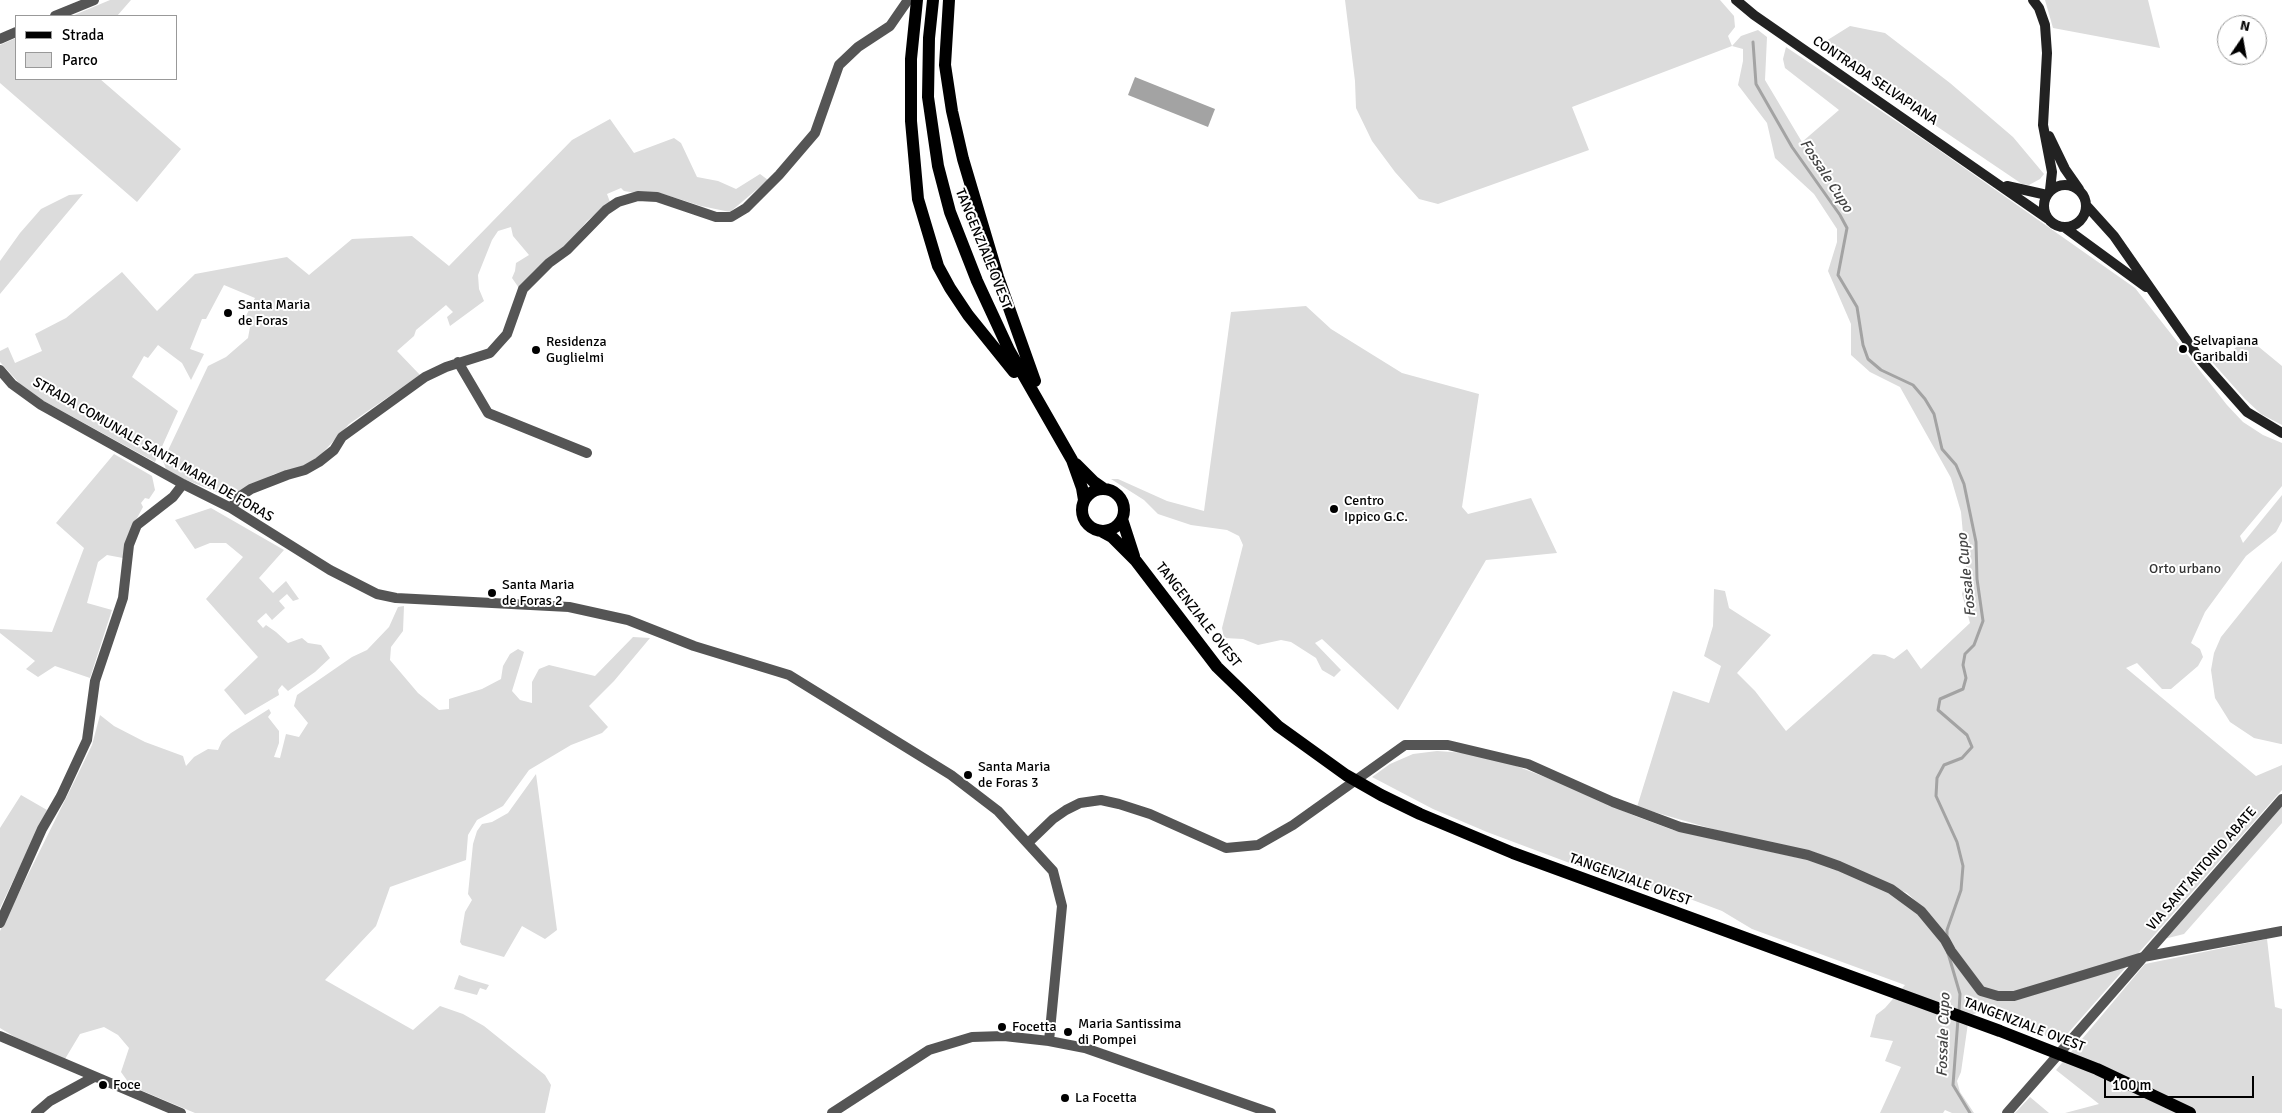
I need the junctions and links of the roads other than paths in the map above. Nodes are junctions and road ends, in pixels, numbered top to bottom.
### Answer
1 (94, 0) edge
2 (908, 0) edge
3 (917, 0) edge
4 (924, 0) edge
5 (934, 0) edge
6 (941, 0) edge
7 (948, 0) edge
8 (1736, 0) edge
9 (2033, 0) edge
10 (57, 15) edge
11 (15, 32) edge
12 (0, 39) edge
13 (2043, 124) junction
14 (1999, 184) junction
15 (2081, 192) junction
16 (2048, 193) junction
17 (2086, 206) junction
18 (2048, 219) junction
19 (2064, 227) junction
20 (2156, 296) junction
21 (458, 362) junction
22 (0, 370) edge
23 (1044, 410) junction
24 (2282, 434) edge
25 (587, 453) dead end
26 (1072, 460) junction
27 (183, 484) junction
28 (1104, 489) junction
29 (1084, 500) junction
30 (231, 508) junction
31 (1122, 519) junction
32 (1101, 531) junction
33 (1136, 561) junction
34 (2282, 799) edge
35 (1028, 843) junction
36 (0, 922) edge
37 (2282, 931) edge
38 (2143, 957) junction
39 (0, 1036) edge
40 (1049, 1041) junction
41 (94, 1077) junction
42 (36, 1113) edge
43 (181, 1113) edge
44 (832, 1113) edge
45 (1271, 1113) edge
46 (2007, 1113) edge
47 (2190, 1113) edge

1 - 10 street
2 - 21 street
3 - 23 main road
4 - 6 main road
5 - 23 main road, TANGENZIALE OVEST
7 - 23 main road
8 - 14 main road, CONTRADA SELVAPIANA
9 - 13 main road
11 - 12 street
13 - 15 main road
13 - 16 main road
14 - 16 main road, CONTRADA SELVAPIANA
14 - 18 main road, CONTRADA SELVAPIANA
15 - 16 main road
15 - 17 main road
16 - 18 main road
17 - 19 main road
17 - 20 main road
18 - 19 main road
19 - 20 main road
20 - 24 main road
21 - 25 street
21 - 30 street
22 - 27 street, STRADA COMUNALE SANTA MARIA DE FORAS
23 - 26 main road, TANGENZIALE OVEST
26 - 28 main road, TANGENZIALE OVEST
26 - 29 main road, TANGENZIALE OVEST
27 - 30 street, STRADA COMUNALE SANTA MARIA DE FORAS
27 - 36 street
28 - 29 main road
28 - 31 main road
29 - 32 main road
30 - 35 street, STRADA COMUNALE SANTA MARIA DE FORAS
31 - 32 main road
31 - 33 main road, TANGENZIALE OVEST
32 - 33 main road, TANGENZIALE OVEST
33 - 47 main road, TANGENZIALE OVEST
34 - 38 street, VIA SANT'ANTONIO ABATE
35 - 38 street
35 - 40 street, STRADA COMUNALE SANTA MARIA DE FORAS
37 - 38 street
38 - 46 street, VIA SANT'ANTONIO ABATE
39 - 41 street
40 - 44 street
40 - 45 street
41 - 42 street
41 - 43 street

